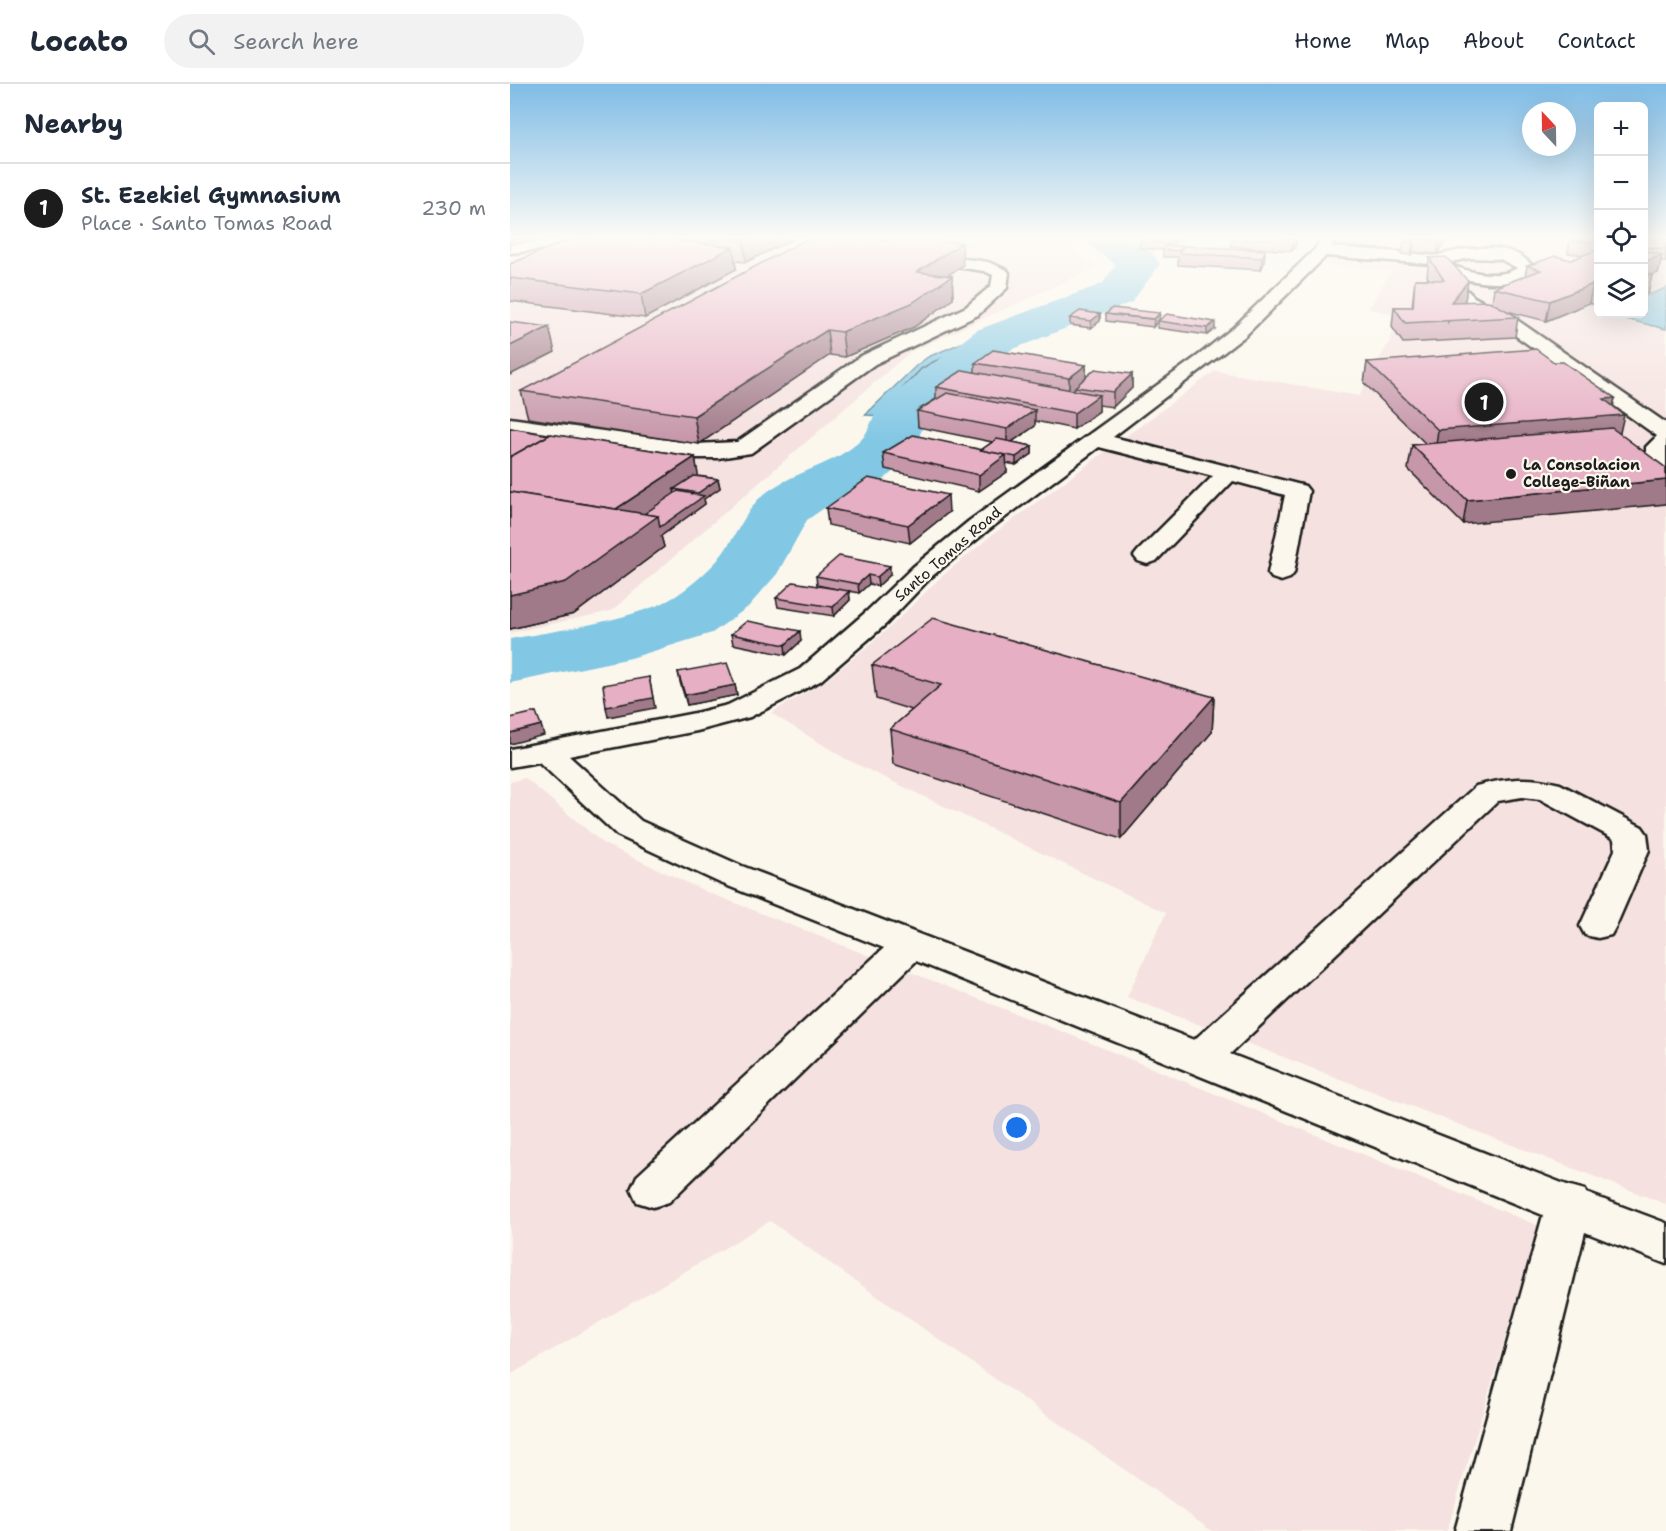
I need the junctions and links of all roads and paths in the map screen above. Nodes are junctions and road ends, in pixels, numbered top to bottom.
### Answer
1 (977, 307) edge
2 (1264, 307) edge
3 (1478, 307) edge
4 (510, 424) edge
5 (1666, 433) edge
6 (1096, 440) junction
7 (1666, 440) edge
8 (1228, 473) junction
9 (1666, 473) edge
10 (1147, 556) dead end
11 (1281, 573) dead end
12 (527, 755) edge
13 (1598, 926) dead end
14 (911, 944) junction
15 (1200, 1058) junction
16 (653, 1190) dead end
17 (1569, 1203) junction
18 (1666, 1244) edge
19 (1483, 1531) edge

1 - 4 street
2 - 6 street, Santo Tomas Road
3 - 5 street
6 - 8 street
6 - 12 street, Santo Tomas Road
7 - 9 street
8 - 10 street
8 - 11 street
12 - 14 street
13 - 15 street
14 - 15 street
14 - 16 street
15 - 17 street
17 - 18 street
17 - 19 street

